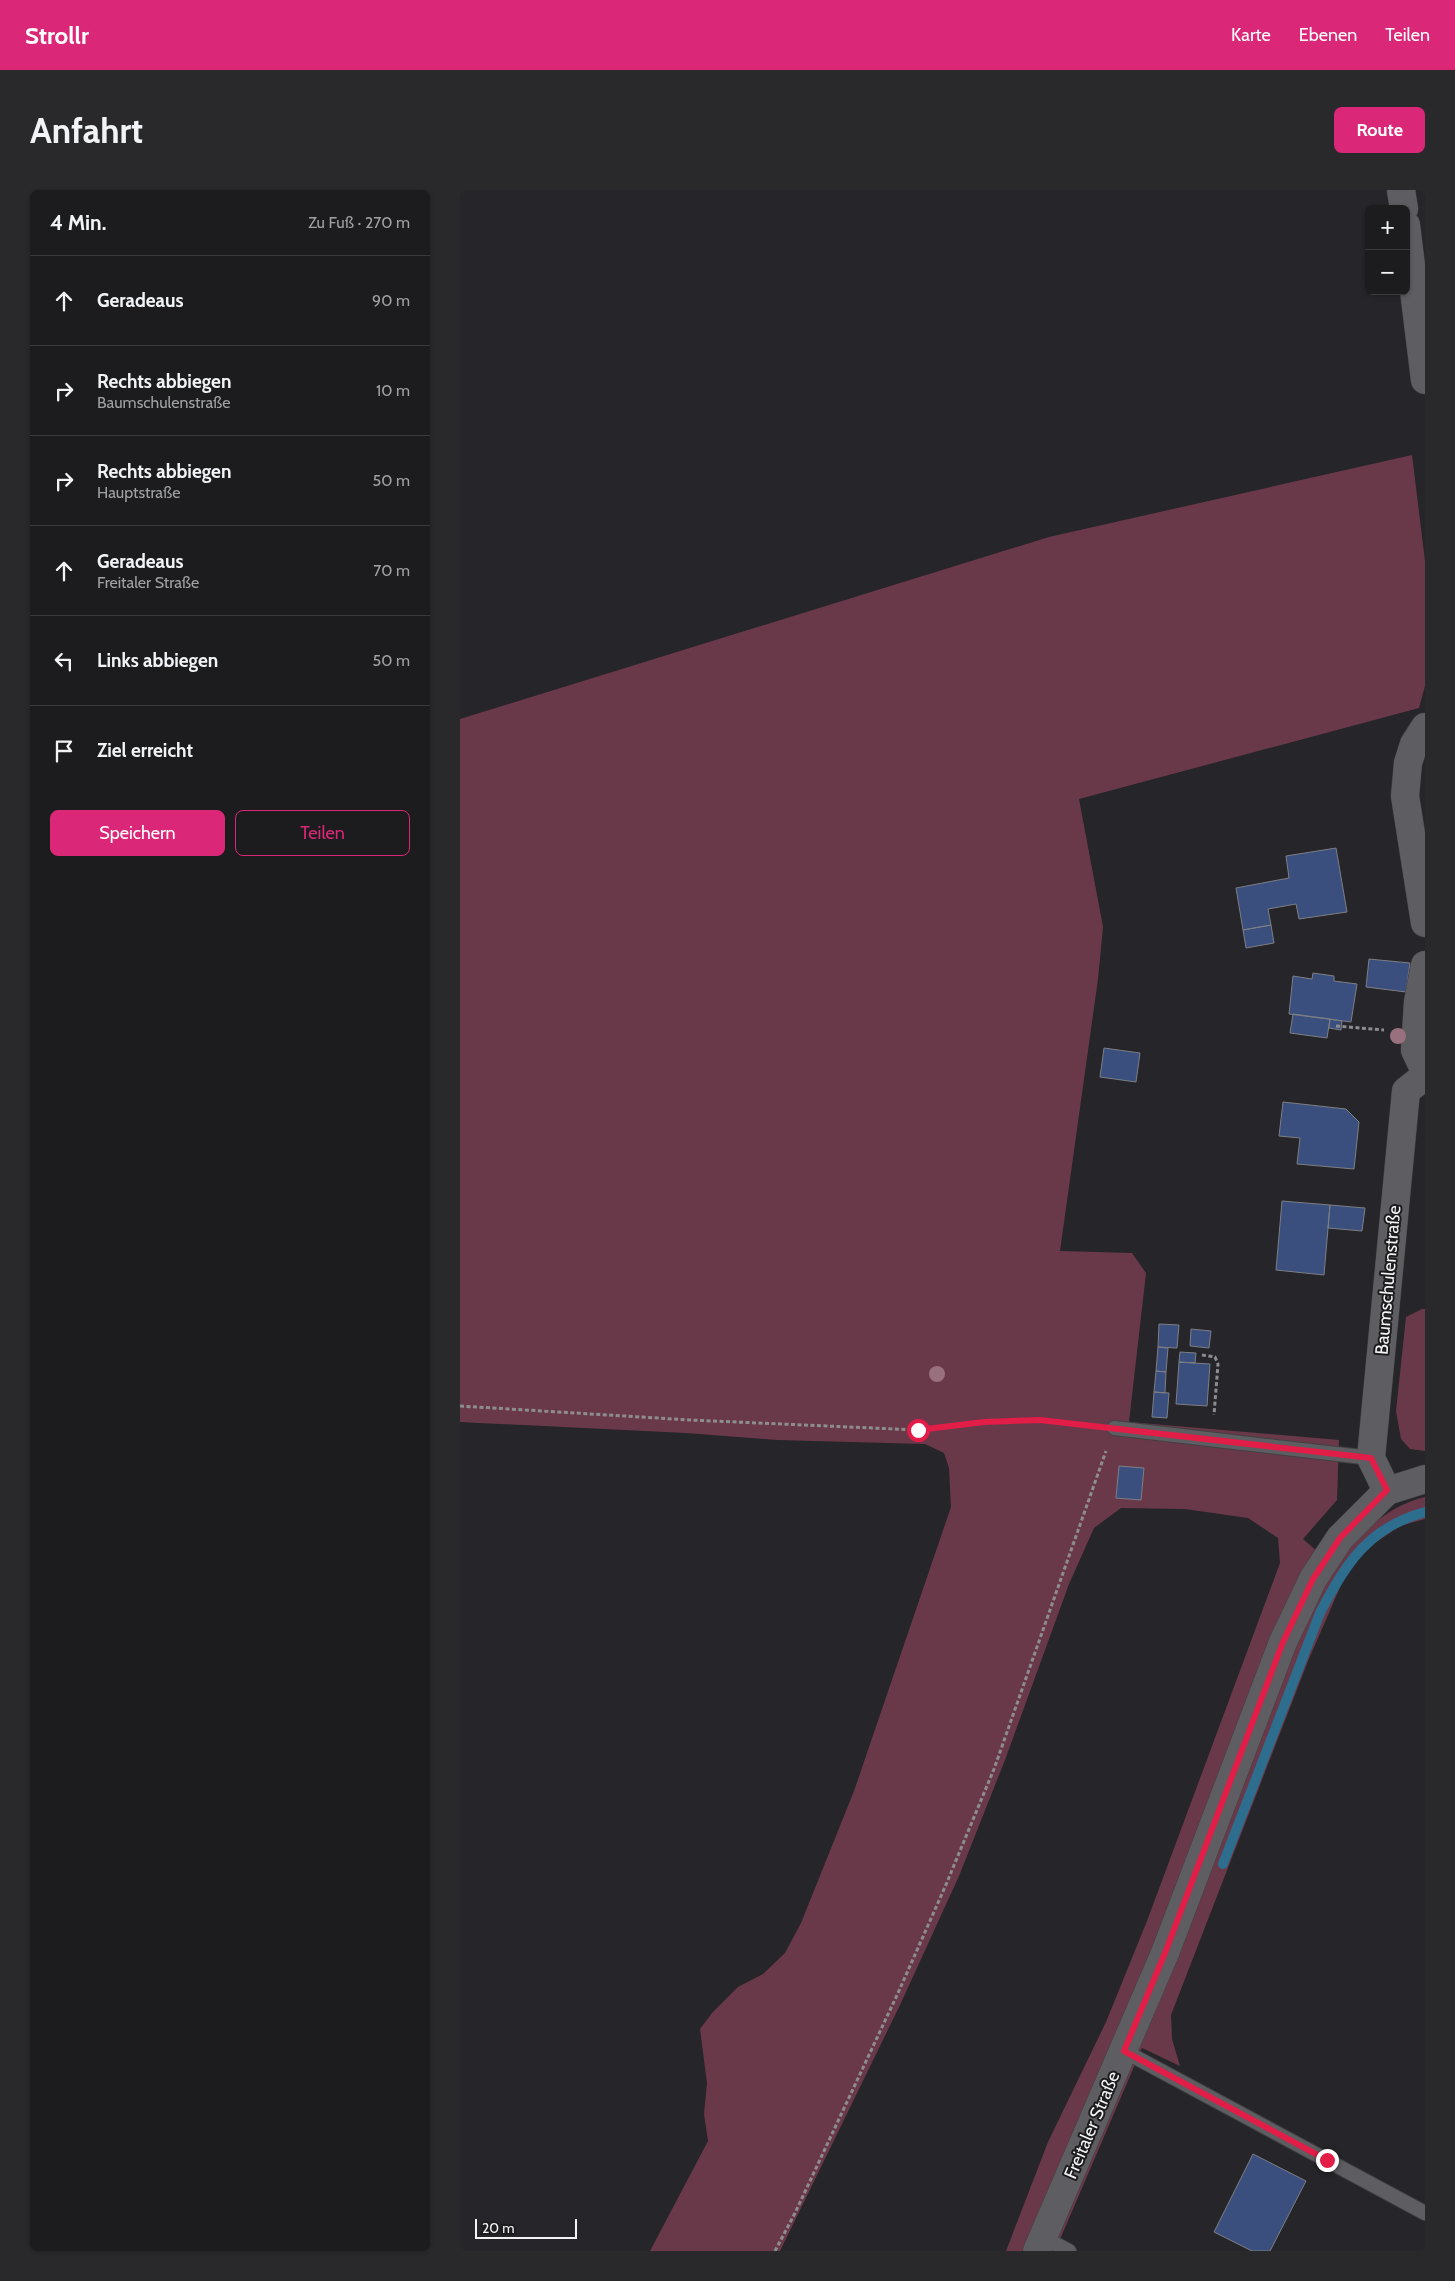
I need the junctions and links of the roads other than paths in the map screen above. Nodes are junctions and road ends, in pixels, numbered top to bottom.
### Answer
1 (1401, 190) edge
2 (1403, 205) edge
3 (1409, 250) edge
4 (1425, 380) edge
5 (1425, 728) edge
6 (1425, 923) edge
7 (1425, 966) edge
8 (1425, 1071) edge
9 (1425, 1076) edge
10 (1114, 1428) road end
11 (1371, 1458) junction
12 (1425, 1479) edge
13 (1387, 1490) junction
14 (1124, 2051) junction
15 (1425, 2213) edge
16 (1040, 2245) edge
17 (1069, 2251) edge

1 - 2 street
3 - 4 street
5 - 6 street
7 - 8 street
9 - 11 street, Baumschulenstraße
10 - 11 lane
11 - 13 street
12 - 13 street
13 - 14 street, Freitaler Straße
14 - 15 lane
14 - 16 street, Freitaler Straße
16 - 17 lane

